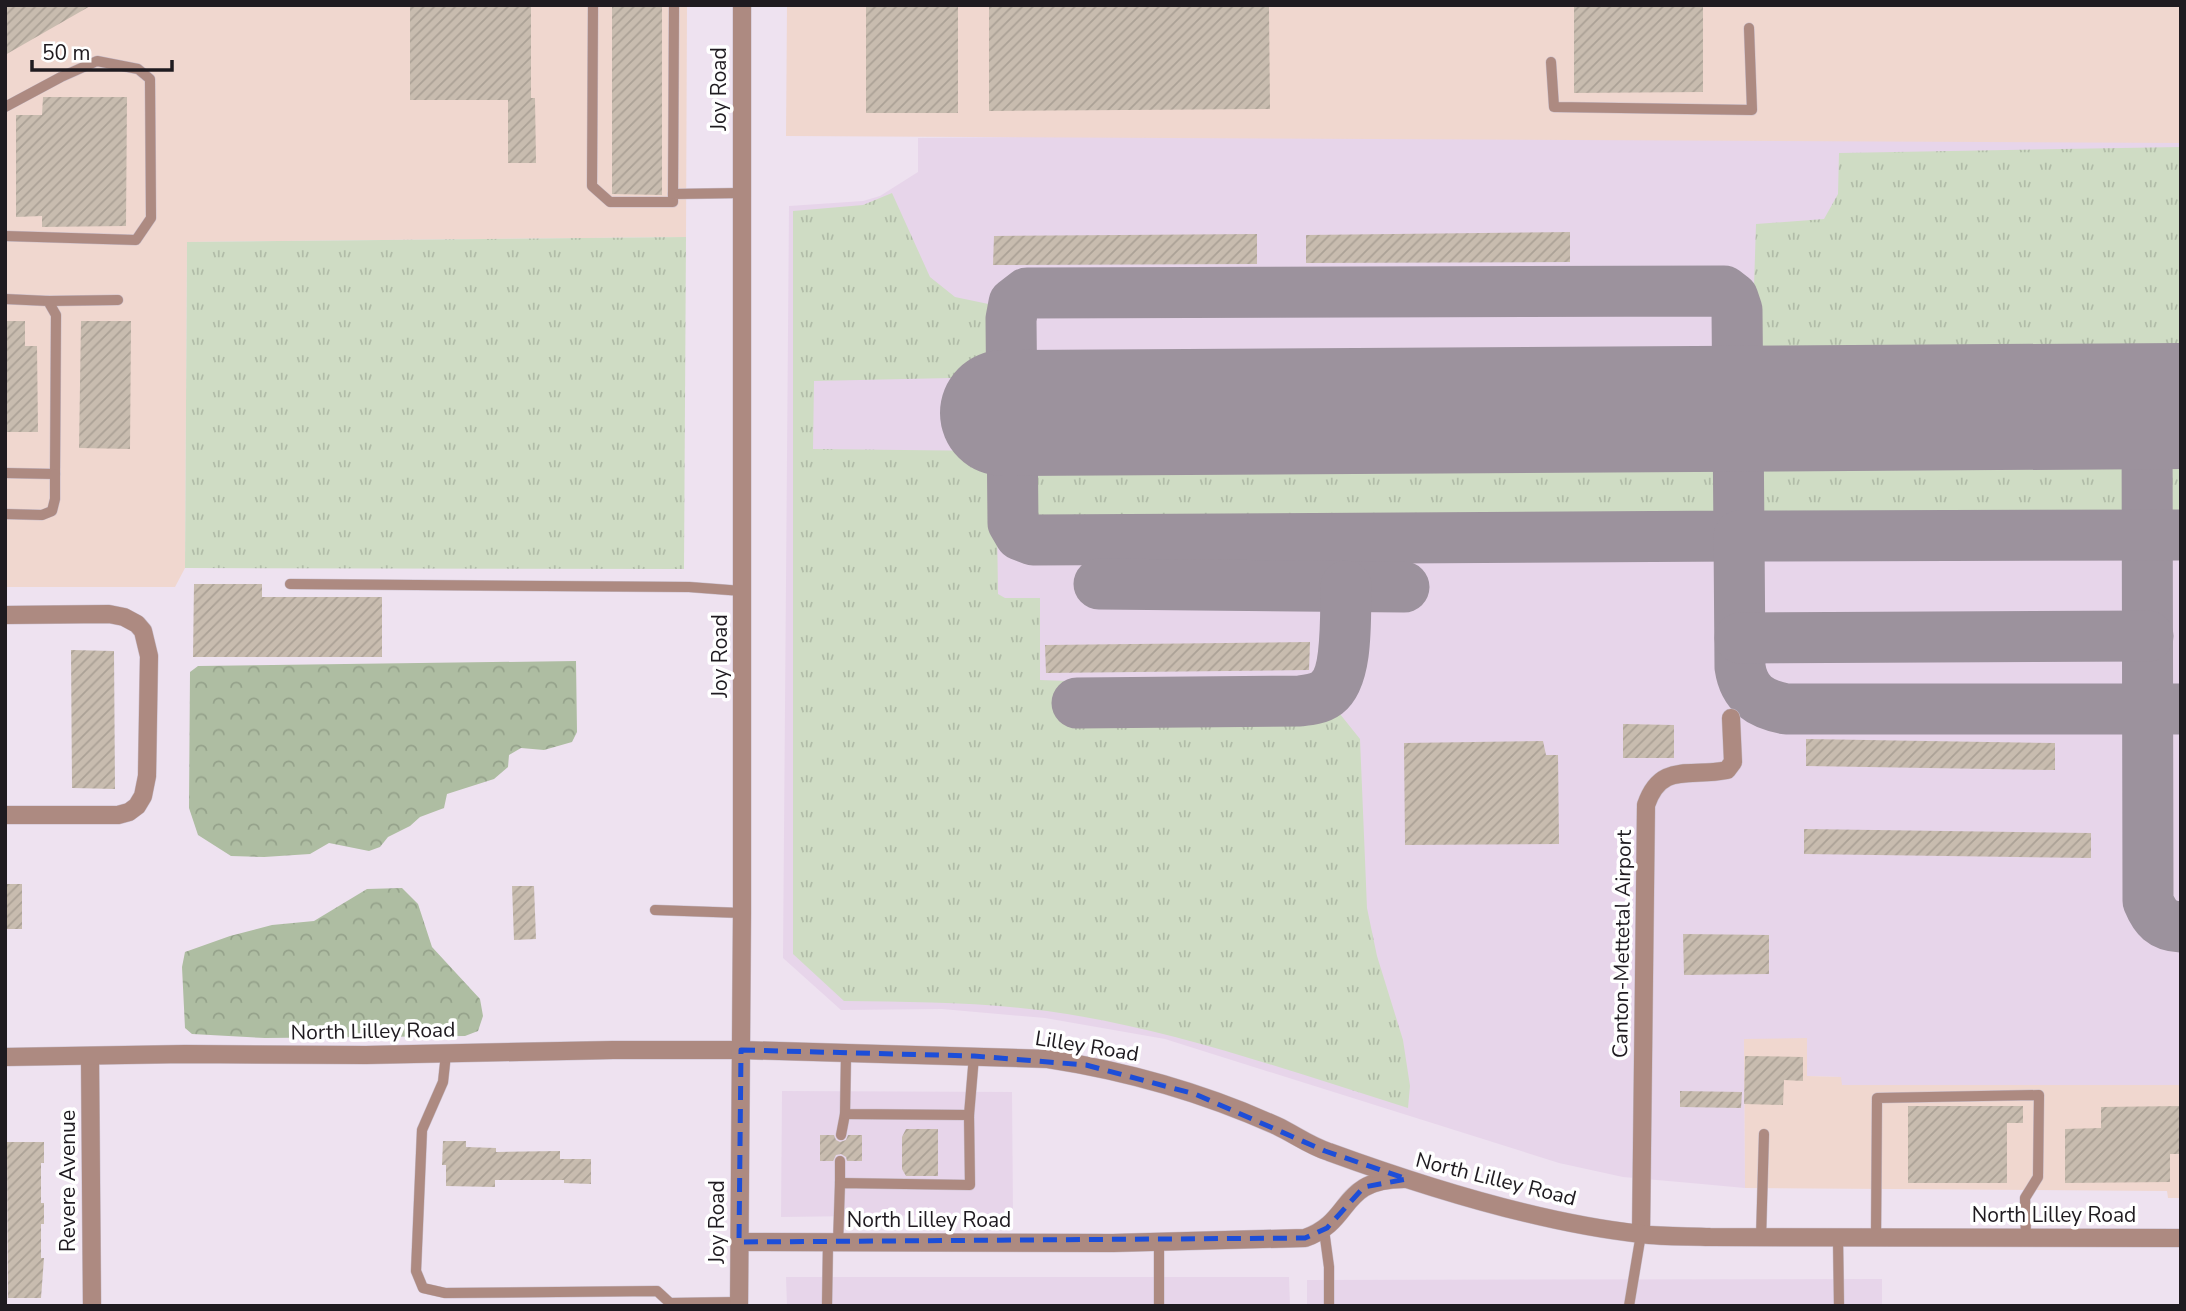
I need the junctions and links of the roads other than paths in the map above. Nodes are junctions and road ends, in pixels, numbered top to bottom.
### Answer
1 (593, 5) edge
2 (674, 5) edge
3 (742, 5) edge
4 (1749, 28) dead end
5 (1551, 62) dead end
6 (5, 107) edge
7 (742, 192) junction
8 (673, 194) junction
9 (5, 236) edge
10 (5, 299) edge
11 (118, 300) dead end
12 (48, 301) junction
13 (5, 473) edge
14 (55, 474) junction
15 (5, 514) edge
16 (290, 584) dead end
17 (742, 591) junction
18 (5, 615) edge
19 (1731, 718) dead end
20 (5, 815) edge
21 (655, 911) dead end
22 (742, 913) junction
23 (741, 1050) junction
24 (446, 1054) junction
25 (846, 1055) junction
26 (90, 1056) junction
27 (974, 1056) junction
28 (5, 1057) edge
29 (845, 1114) junction
30 (969, 1115) junction
31 (1763, 1134) dead end
32 (841, 1135) dead end
33 (840, 1161) dead end
34 (1407, 1179) junction
35 (840, 1183) junction
36 (1324, 1230) junction
37 (1641, 1234) junction
38 (1761, 1238) junction
39 (1838, 1238) junction
40 (1876, 1238) junction
41 (2026, 1238) junction
42 (2181, 1238) edge
43 (739, 1242) junction
44 (833, 1242) junction
45 (1159, 1242) junction
46 (739, 1304) edge
47 (92, 1306) edge
48 (827, 1306) edge
49 (1160, 1306) edge
50 (1329, 1306) edge
51 (1629, 1306) edge
52 (1839, 1306) edge

1 - 8 lane
2 - 8 lane
3 - 7 street, Joy Road
4 - 5 lane
6 - 9 lane
7 - 8 lane
7 - 17 street, Joy Road
10 - 12 lane
11 - 12 lane
12 - 14 lane
13 - 14 lane
14 - 15 lane
16 - 17 lane
17 - 22 street, Joy Road
18 - 20 street
19 - 37 street, Canton-Mettetal Airport
21 - 22 lane
22 - 23 street, Joy Road
23 - 24 street, North Lilley Road
23 - 25 street, Lilley Road
23 - 43 street, Joy Road
24 - 26 street, North Lilley Road
24 - 46 lane
25 - 27 street, Lilley Road
25 - 29 lane
26 - 28 street, North Lilley Road
26 - 47 street, Revere Avenue
27 - 30 lane
27 - 34 street, Lilley Road
29 - 30 lane
29 - 32 lane
30 - 35 lane
31 - 38 lane
33 - 35 lane
34 - 36 street, North Lilley Road
34 - 37 street, North Lilley Road
35 - 44 lane
36 - 45 street, North Lilley Road
36 - 50 lane
37 - 38 street, North Lilley Road
37 - 51 lane
38 - 39 street, North Lilley Road
39 - 40 street, North Lilley Road
39 - 52 lane
40 - 41 street, North Lilley Road
40 - 41 lane
41 - 42 street, North Lilley Road
43 - 44 street, North Lilley Road
43 - 46 street, Joy Road
44 - 45 street, North Lilley Road
44 - 48 lane
45 - 49 lane

